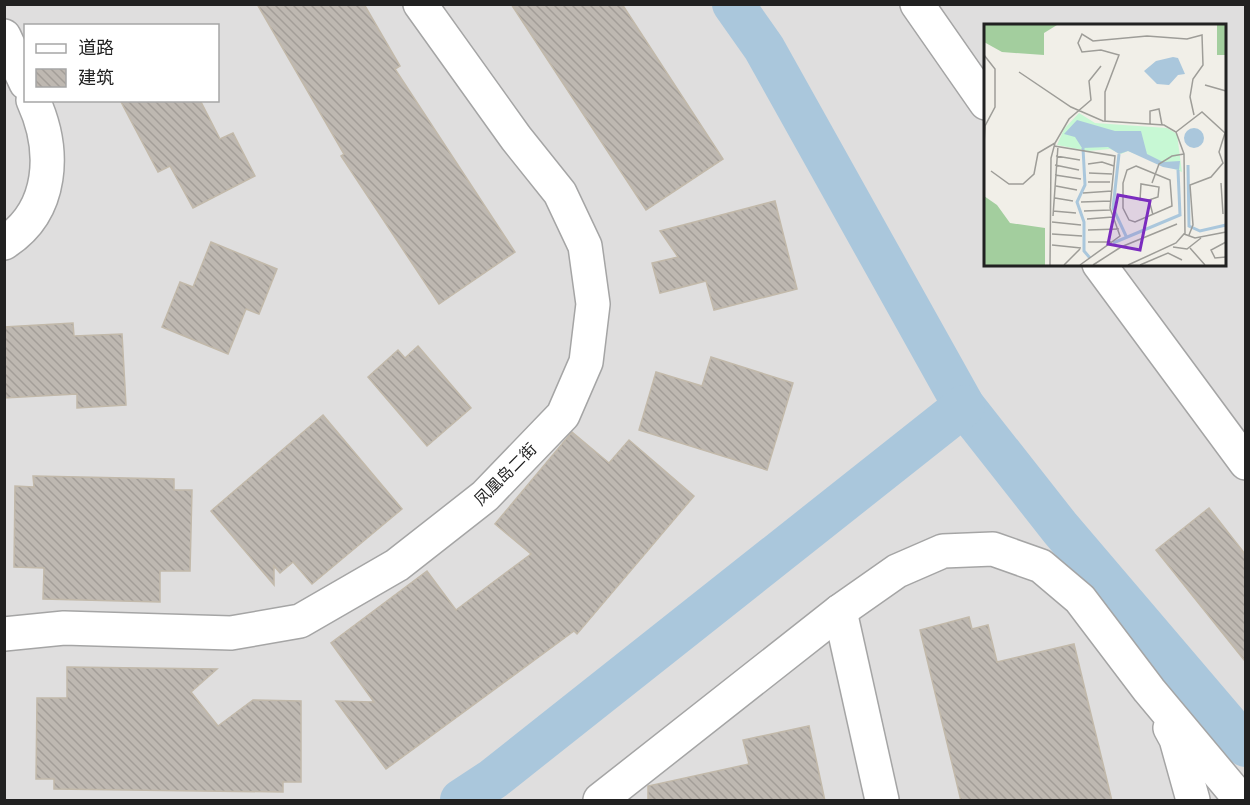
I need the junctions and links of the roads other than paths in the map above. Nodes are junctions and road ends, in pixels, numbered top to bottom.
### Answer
1 (420, 4) edge
2 (917, 4) edge
3 (4, 36) edge
4 (24, 79) edge
5 (984, 100) edge
6 (34, 102) edge
7 (4, 243) edge
8 (1100, 266) edge
9 (1245, 463) edge
10 (840, 611) junction
11 (4, 634) edge
12 (1149, 690) junction
13 (600, 801) edge
14 (882, 801) edge
15 (1193, 801) edge
16 (1241, 801) edge

1 - 11 lane, 凤凰岛二街
2 - 5 lane
3 - 4 lane
6 - 7 lane
8 - 9 lane
10 - 12 lane
10 - 13 lane
10 - 14 lane
12 - 15 lane
12 - 16 lane

